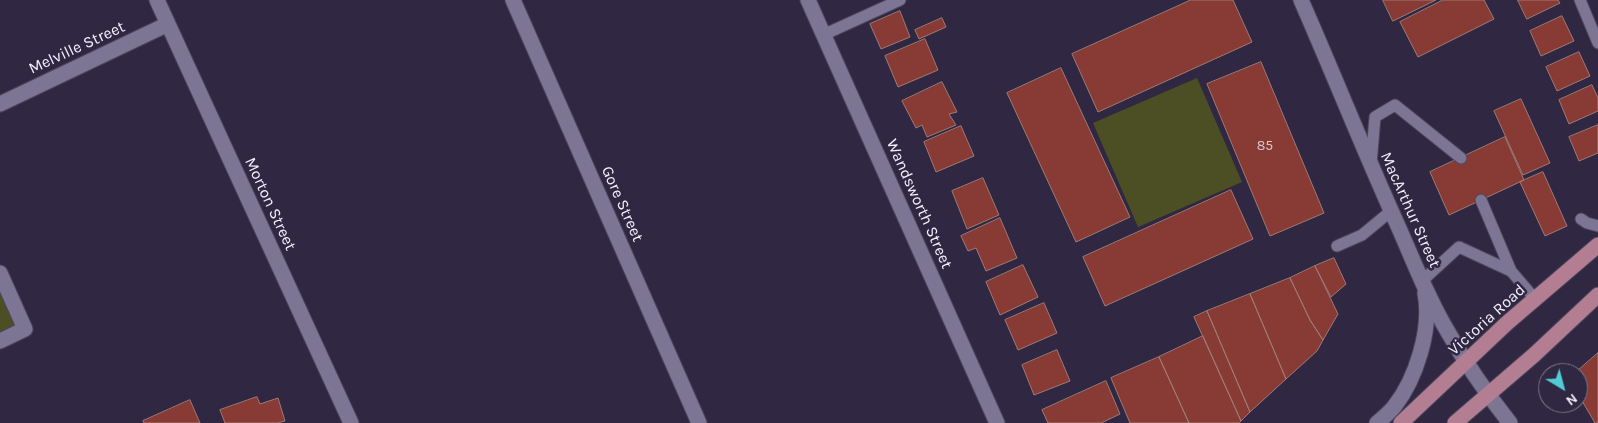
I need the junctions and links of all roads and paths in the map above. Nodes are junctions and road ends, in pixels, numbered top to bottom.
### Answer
1 (157, 0) edge
2 (513, 0) edge
3 (808, 0) edge
4 (900, 0) edge
5 (1301, 0) edge
6 (1580, 0) edge
7 (168, 24) junction
8 (824, 35) junction
9 (1598, 43) edge
10 (0, 104) edge
11 (1462, 158) dead end
12 (1371, 167) junction
13 (1481, 200) dead end
14 (1391, 211) junction
15 (1581, 219) dead end
16 (1598, 226) edge
17 (1598, 245) edge
18 (1337, 246) dead end
19 (1511, 270) junction
20 (0, 273) edge
21 (1422, 281) junction
22 (1598, 295) edge
23 (1535, 299) junction
24 (0, 341) edge
25 (1466, 362) junction
26 (1488, 396) junction
27 (351, 423) edge
28 (699, 423) edge
29 (997, 423) edge
30 (1377, 423) edge
31 (1401, 423) edge
32 (1455, 423) edge
33 (1510, 423) edge

1 - 7 street, Morton Street
2 - 28 street, Gore Street
3 - 8 street, Wandsworth Street
4 - 8 lane
5 - 12 street, MacArthur Street
6 - 9 lane
7 - 10 street, Melville Street
7 - 27 street, Morton Street
8 - 29 street, Wandsworth Street
11 - 12 lane
12 - 14 street, MacArthur Street
13 - 19 lane
14 - 18 lane
14 - 21 street, MacArthur Street
15 - 16 lane
17 - 23 main road, Victoria Road
19 - 21 lane
19 - 23 lane
20 - 24 street
21 - 25 street, MacArthur Street
21 - 30 street
22 - 26 main road
23 - 25 main road, Victoria Road
25 - 26 street, MacArthur Street
25 - 31 main road, Victoria Road
26 - 32 main road
26 - 33 street, MacArthur Street

